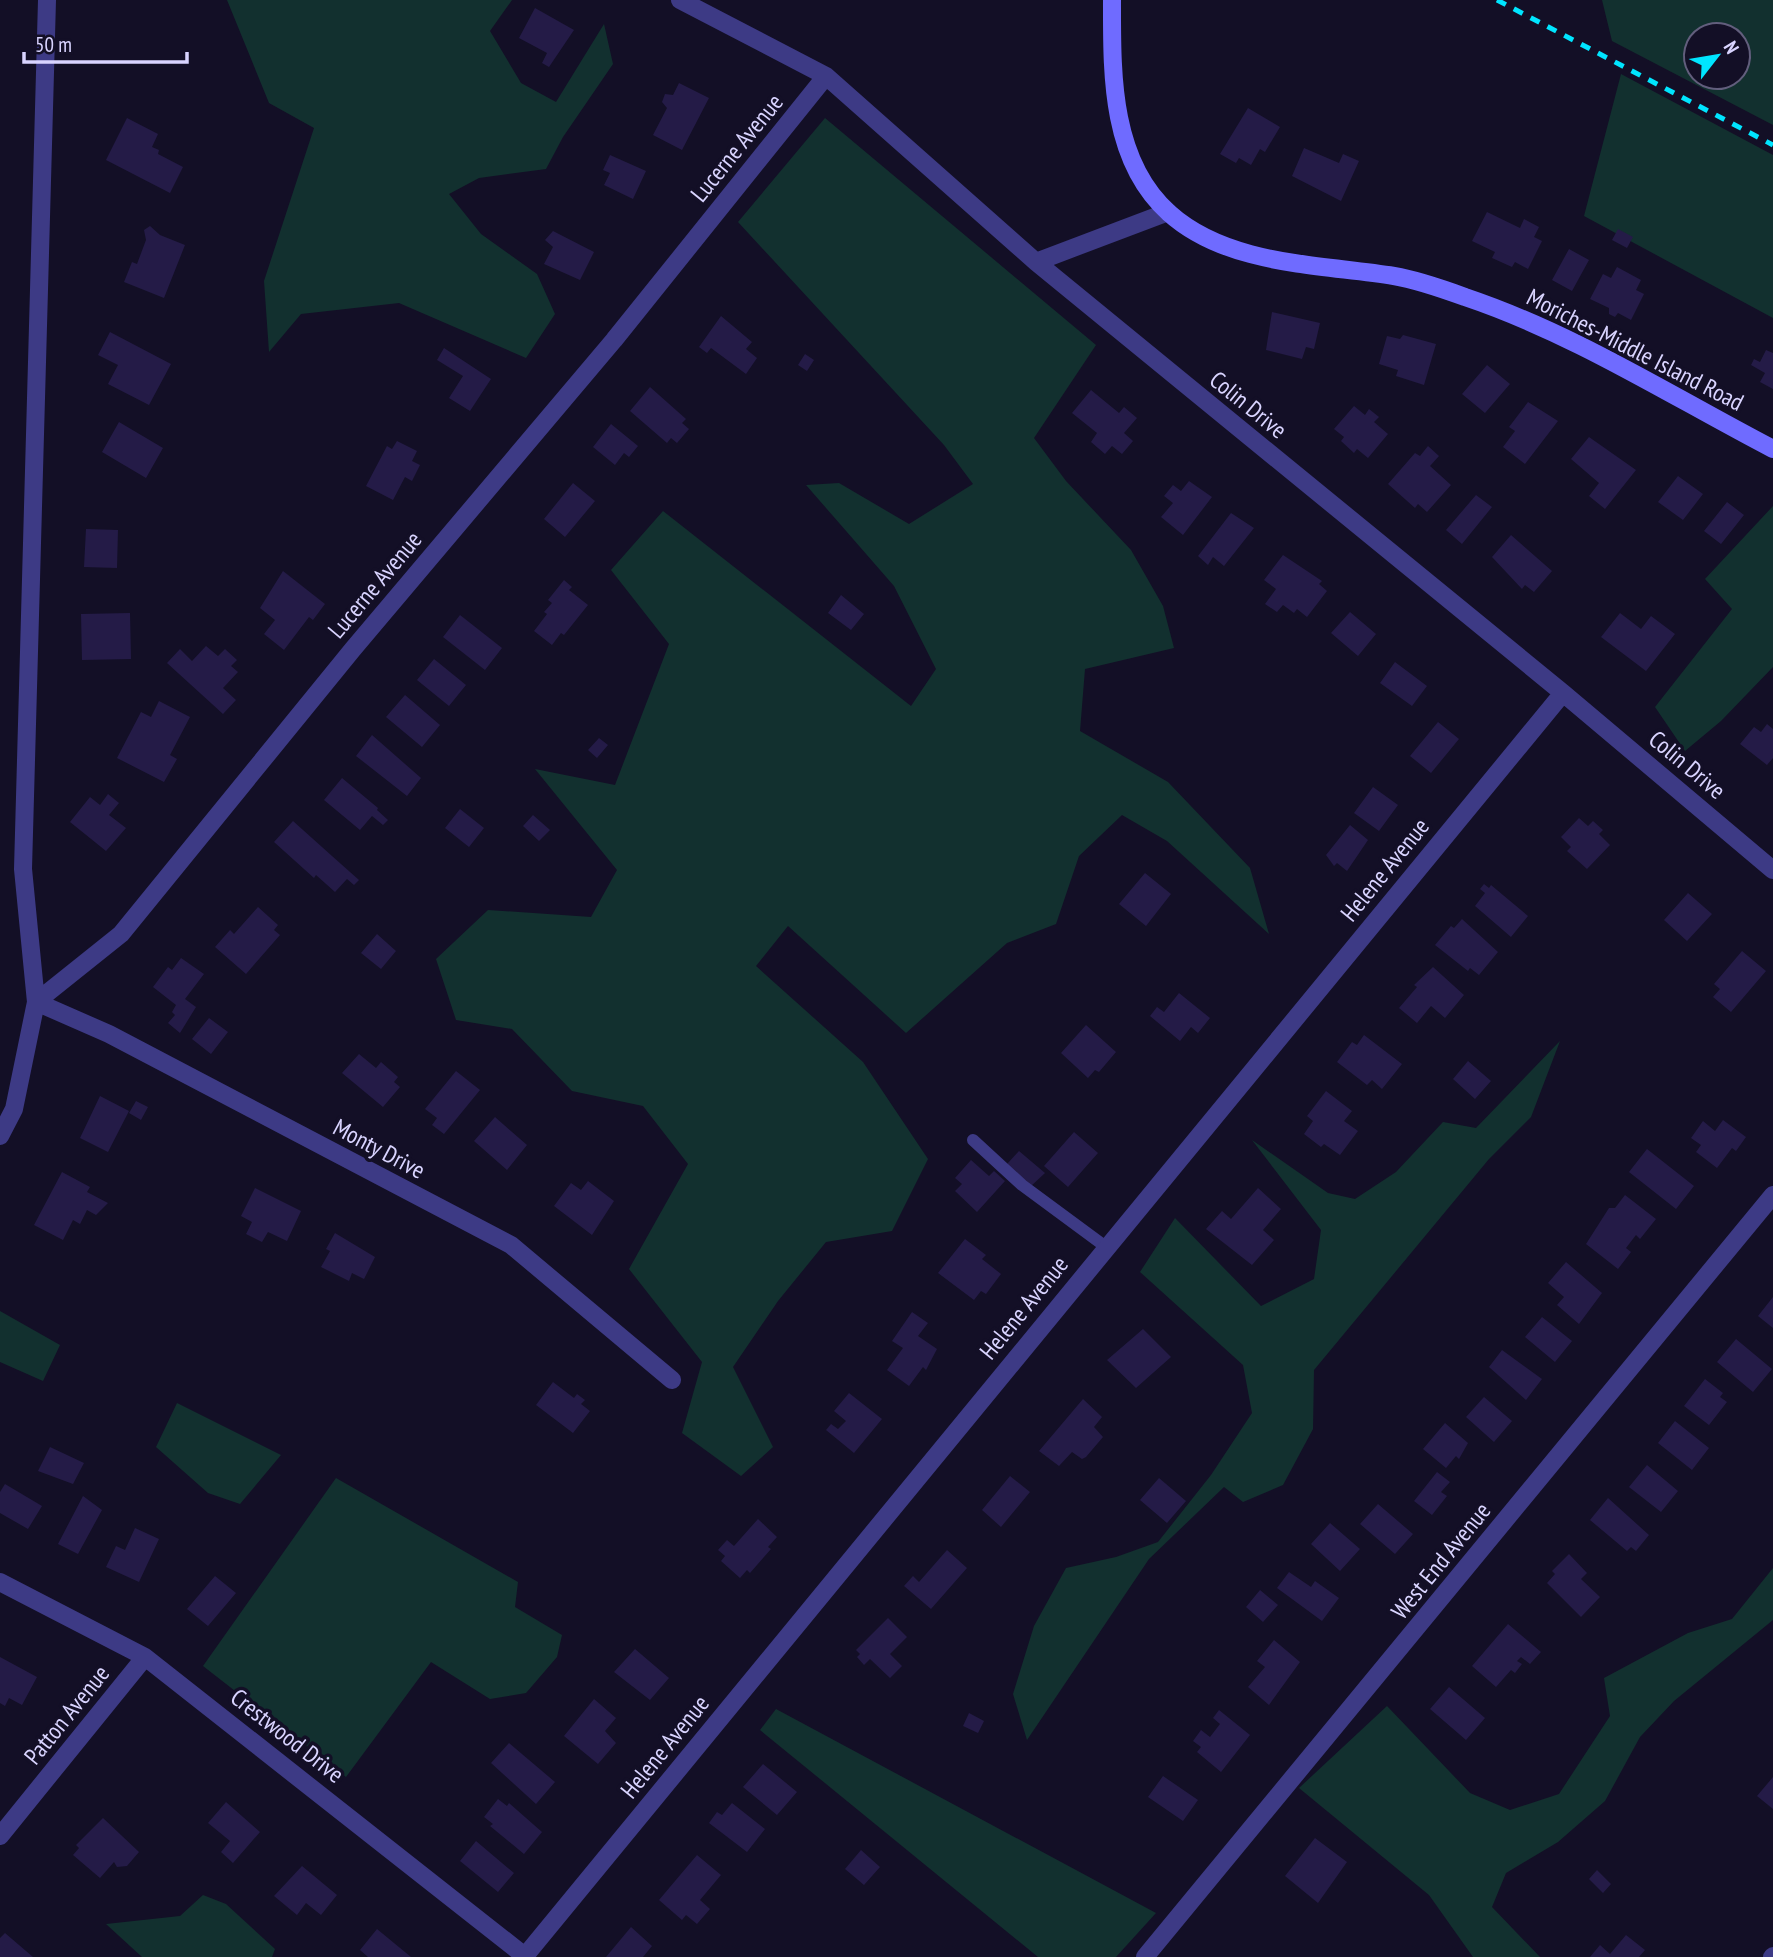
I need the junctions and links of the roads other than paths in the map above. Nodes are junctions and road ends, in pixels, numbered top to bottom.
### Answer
1 (47, 0) edge
2 (680, 0) edge
3 (1112, 0) edge
4 (826, 76) junction
5 (1168, 212) junction
6 (1036, 262) junction
7 (1773, 449) edge
8 (1563, 693) junction
9 (1773, 870) edge
10 (36, 1002) junction
11 (0, 1136) edge
12 (973, 1140) dead end
13 (1773, 1195) edge
14 (1106, 1247) junction
15 (672, 1380) dead end
16 (0, 1582) edge
17 (145, 1657) junction
18 (0, 1836) edge
19 (525, 1956) edge
20 (1145, 1957) edge

1 - 10 street
2 - 4 street, Colin Drive
3 - 5 main road, Moriches-Middle Island Road
4 - 6 street, Colin Drive
4 - 10 street, Lucerne Avenue
5 - 6 street
5 - 7 main road, Moriches-Middle Island Road
6 - 8 street, Colin Drive
8 - 9 street, Colin Drive
8 - 14 street, Helene Avenue
10 - 11 street
10 - 15 street, Monty Drive
12 - 14 lane
13 - 20 street, West End Avenue
14 - 19 street, Helene Avenue
16 - 17 street, Crestwood Drive
17 - 18 street, Patton Avenue
17 - 19 street, Crestwood Drive

